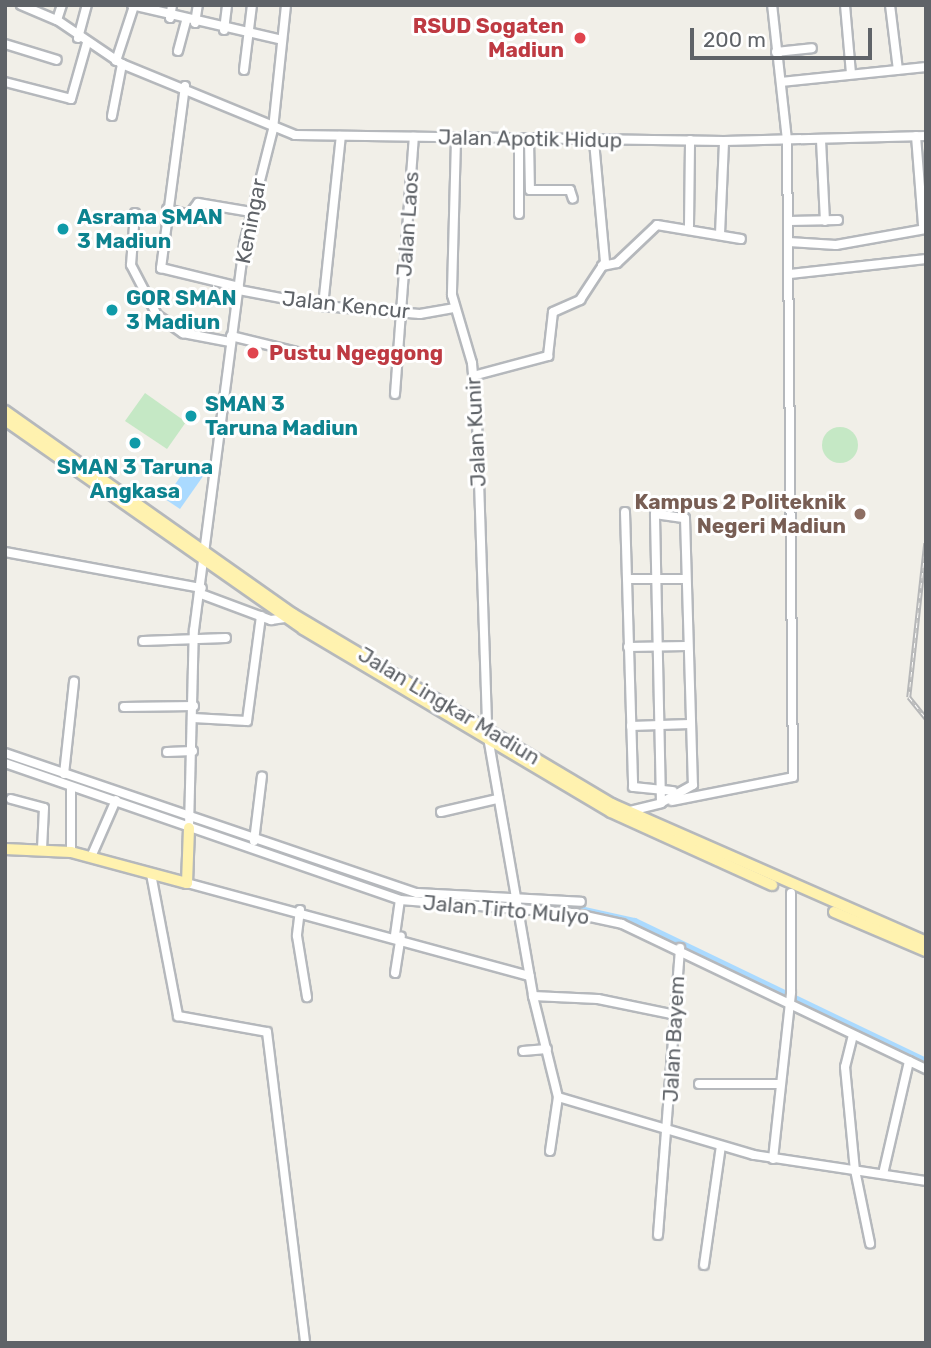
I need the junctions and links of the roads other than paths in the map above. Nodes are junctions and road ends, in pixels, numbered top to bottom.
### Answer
1 (21, 5) edge
2 (62, 5) edge
3 (87, 5) edge
4 (172, 5) edge
5 (198, 5) edge
6 (227, 5) edge
7 (252, 5) edge
8 (283, 5) edge
9 (772, 5) edge
10 (845, 5) edge
11 (890, 5) edge
12 (133, 6) edge
13 (147, 8) edge
14 (170, 18) junction
15 (57, 20) junction
16 (186, 21) junction
17 (195, 23) junction
18 (224, 30) junction
19 (248, 35) junction
20 (78, 38) junction
21 (280, 40) junction
22 (87, 43) junction
23 (5, 44) edge
24 (812, 48) dead end
25 (178, 51) dead end
26 (776, 52) junction
27 (57, 60) dead end
28 (119, 63) junction
29 (926, 67) edge
30 (244, 70) dead end
31 (898, 70) junction
32 (851, 73) junction
33 (5, 82) edge
34 (781, 82) junction
35 (185, 86) junction
36 (112, 116) dead end
37 (271, 128) junction
38 (341, 136) junction
39 (916, 136) junction
40 (926, 136) edge
41 (414, 137) junction
42 (456, 139) junction
43 (519, 140) junction
44 (529, 140) junction
45 (594, 140) junction
46 (787, 140) junction
47 (821, 140) junction
48 (690, 141) junction
49 (724, 141) junction
50 (573, 199) dead end
51 (167, 209) junction
52 (251, 212) junction
53 (135, 213) dead end
54 (519, 214) dead end
55 (838, 220) dead end
56 (789, 221) junction
57 (825, 221) junction
58 (689, 226) junction
59 (925, 227) edge
60 (720, 233) junction
61 (741, 239) dead end
62 (789, 242) junction
63 (926, 258) edge
64 (602, 266) junction
65 (790, 274) junction
66 (239, 288) junction
67 (323, 306) junction
68 (453, 308) junction
69 (401, 312) junction
70 (230, 339) junction
71 (309, 355) dead end
72 (473, 376) junction
73 (395, 394) dead end
74 (5, 411) edge
75 (5, 420) edge
76 (107, 487) junction
77 (625, 512) dead end
78 (5, 552) edge
79 (206, 559) junction
80 (627, 579) junction
81 (653, 579) junction
82 (685, 579) junction
83 (202, 591) junction
84 (261, 616) junction
85 (291, 617) junction
86 (194, 635) junction
87 (226, 638) dead end
88 (143, 641) dead end
89 (687, 646) junction
90 (628, 647) junction
91 (656, 647) junction
92 (74, 682) dead end
93 (194, 706) junction
94 (124, 707) dead end
95 (193, 718) junction
96 (690, 724) junction
97 (661, 725) junction
98 (631, 726) junction
99 (487, 733) junction
100 (193, 751) junction
101 (167, 752) dead end
102 (5, 753) edge
103 (5, 763) edge
104 (64, 774) junction
105 (262, 776) dead end
106 (71, 787) junction
107 (660, 792) junction
108 (672, 796) junction
109 (11, 799) dead end
110 (117, 799) junction
111 (498, 799) junction
112 (661, 803) junction
113 (440, 812) dead end
114 (626, 812) junction
115 (190, 823) junction
116 (254, 841) junction
117 (5, 849) edge
118 (41, 849) junction
119 (71, 852) junction
120 (91, 857) junction
121 (151, 874) junction
122 (187, 883) junction
123 (791, 892) junction
124 (400, 900) junction
125 (581, 902) dead end
126 (518, 905) junction
127 (300, 910) junction
128 (398, 935) junction
129 (910, 939) junction
130 (926, 942) edge
131 (680, 948) junction
132 (926, 951) edge
133 (395, 973) dead end
134 (530, 976) junction
135 (533, 996) junction
136 (307, 997) dead end
137 (789, 999) junction
138 (676, 1015) junction
139 (853, 1035) junction
140 (547, 1049) junction
141 (523, 1051) dead end
142 (909, 1061) junction
143 (926, 1069) edge
144 (699, 1084) dead end
145 (780, 1084) junction
146 (558, 1097) junction
147 (669, 1130) junction
148 (721, 1146) junction
149 (550, 1151) dead end
150 (773, 1159) junction
151 (855, 1170) junction
152 (883, 1174) junction
153 (926, 1181) edge
154 (659, 1235) dead end
155 (870, 1242) dead end
156 (704, 1265) dead end
157 (305, 1343) edge

1 - 15 street
2 - 15 street
3 - 20 street
4 - 14 street
5 - 17 street
6 - 18 street
7 - 19 street
8 - 21 street, Keningar
9 - 26 street
10 - 32 street
11 - 31 street
12 - 13 street
12 - 28 street
13 - 14 street
14 - 16 street
15 - 20 street
16 - 17 street
16 - 25 street
17 - 18 street
18 - 19 street
19 - 21 street
19 - 30 street
20 - 22 street
21 - 37 street, Keningar
22 - 28 street
22 - 33 street
23 - 27 street
24 - 26 street
26 - 34 street
28 - 35 street
28 - 36 street
29 - 31 street
31 - 32 street
32 - 34 street
34 - 46 street
35 - 37 street
35 - 51 street
37 - 38 street, Jalan Apotik Hidup
37 - 52 street, Keningar
38 - 41 street, Jalan Apotik Hidup
38 - 67 street
39 - 40 street, Jalan Apotik Hidup
39 - 47 street, Jalan Apotik Hidup
39 - 59 street
41 - 42 street, Jalan Apotik Hidup
41 - 69 street, Jalan Laos
42 - 43 street, Jalan Apotik Hidup
42 - 68 street, Jalan Kunir
43 - 44 street, Jalan Apotik Hidup
43 - 54 street
44 - 45 street, Jalan Apotik Hidup
44 - 50 street
45 - 48 street, Jalan Apotik Hidup
45 - 64 street
46 - 47 street, Jalan Apotik Hidup
46 - 49 street, Jalan Apotik Hidup
46 - 56 street
47 - 57 street
48 - 49 street, Jalan Apotik Hidup
48 - 58 street
49 - 60 street
51 - 52 street
51 - 66 street, Jalan Kencur
52 - 66 street, Keningar
53 - 70 street
55 - 57 street
56 - 57 street
56 - 62 street
58 - 60 street
58 - 64 street
59 - 62 street
60 - 61 street
62 - 65 street
63 - 65 street
64 - 72 street
65 - 108 street
66 - 67 street, Jalan Kencur
66 - 70 street, Keningar
67 - 69 street, Jalan Kencur
68 - 69 street, Jalan Kencur
68 - 72 street, Jalan Kunir
69 - 73 street, Jalan Laos
70 - 71 street
70 - 79 street, Keningar
72 - 99 street, Jalan Kunir
74 - 76 main road, Jalan Lingkar Madiun
75 - 76 main road, Jalan Lingkar Madiun
76 - 79 main road, Jalan Lingkar Madiun
77 - 80 street
78 - 83 street
79 - 83 street, Keningar
79 - 85 main road, Jalan Lingkar Madiun
80 - 81 street
80 - 90 street
81 - 82 street
81 - 82 street
81 - 91 street
82 - 89 street
83 - 84 street
83 - 86 street, Keningar
84 - 85 street
84 - 95 street
85 - 99 main road, Jalan Lingkar Madiun
86 - 87 street
86 - 88 street
86 - 93 street, Keningar
89 - 91 street
89 - 96 street
90 - 91 street
90 - 98 street
91 - 97 street
92 - 104 street
93 - 94 street
93 - 95 street, Keningar
95 - 100 street, Keningar
96 - 97 street
96 - 108 street
97 - 98 street
97 - 107 street
98 - 107 street
99 - 111 street, Jalan Kunir
99 - 114 main road, Jalan Lingkar Madiun
99 - 123 main road, Jalan Lingkar Madiun
100 - 101 street
100 - 115 street, Keningar
102 - 104 street
103 - 106 street
104 - 110 street
105 - 116 street
106 - 110 street
106 - 119 street
107 - 108 street
107 - 112 street
108 - 112 street
109 - 118 street
110 - 115 street
110 - 115 street
110 - 120 street
111 - 113 street
111 - 126 street, Jalan Kunir
112 - 114 street
114 - 129 main road, Jalan Lingkar Madiun
115 - 116 street
115 - 122 main road
115 - 124 street, Jalan Tirto Mulyo
116 - 126 street
117 - 118 main road
118 - 119 main road
119 - 120 main road
120 - 121 main road
121 - 122 main road
121 - 157 street
122 - 127 street
123 - 129 main road, Jalan Lingkar Madiun
123 - 137 street
124 - 126 street, Jalan Tirto Mulyo
124 - 128 street
125 - 126 street
126 - 131 street, Jalan Tirto Mulyo
126 - 134 street, Jalan Kunir
127 - 128 street
127 - 136 street
128 - 133 street
128 - 134 street
129 - 130 main road, Jalan Lingkar Madiun
129 - 132 main road, Jalan Lingkar Madiun
131 - 137 street, Jalan Tirto Mulyo
131 - 138 street, Jalan Bayem
134 - 135 street, Jalan Kunir
135 - 138 street
135 - 140 street, Jalan Kunir
137 - 139 street, Jalan Tirto Mulyo
137 - 145 street
138 - 147 street, Jalan Bayem
139 - 142 street, Jalan Tirto Mulyo
139 - 151 street
140 - 141 street
140 - 146 street, Jalan Kunir
142 - 143 street, Jalan Tirto Mulyo
142 - 152 street
144 - 145 street
145 - 150 street
146 - 147 street
146 - 149 street
147 - 148 street
147 - 154 street, Jalan Bayem
148 - 150 street
148 - 156 street
150 - 151 street
151 - 152 street
151 - 155 street
152 - 153 street

